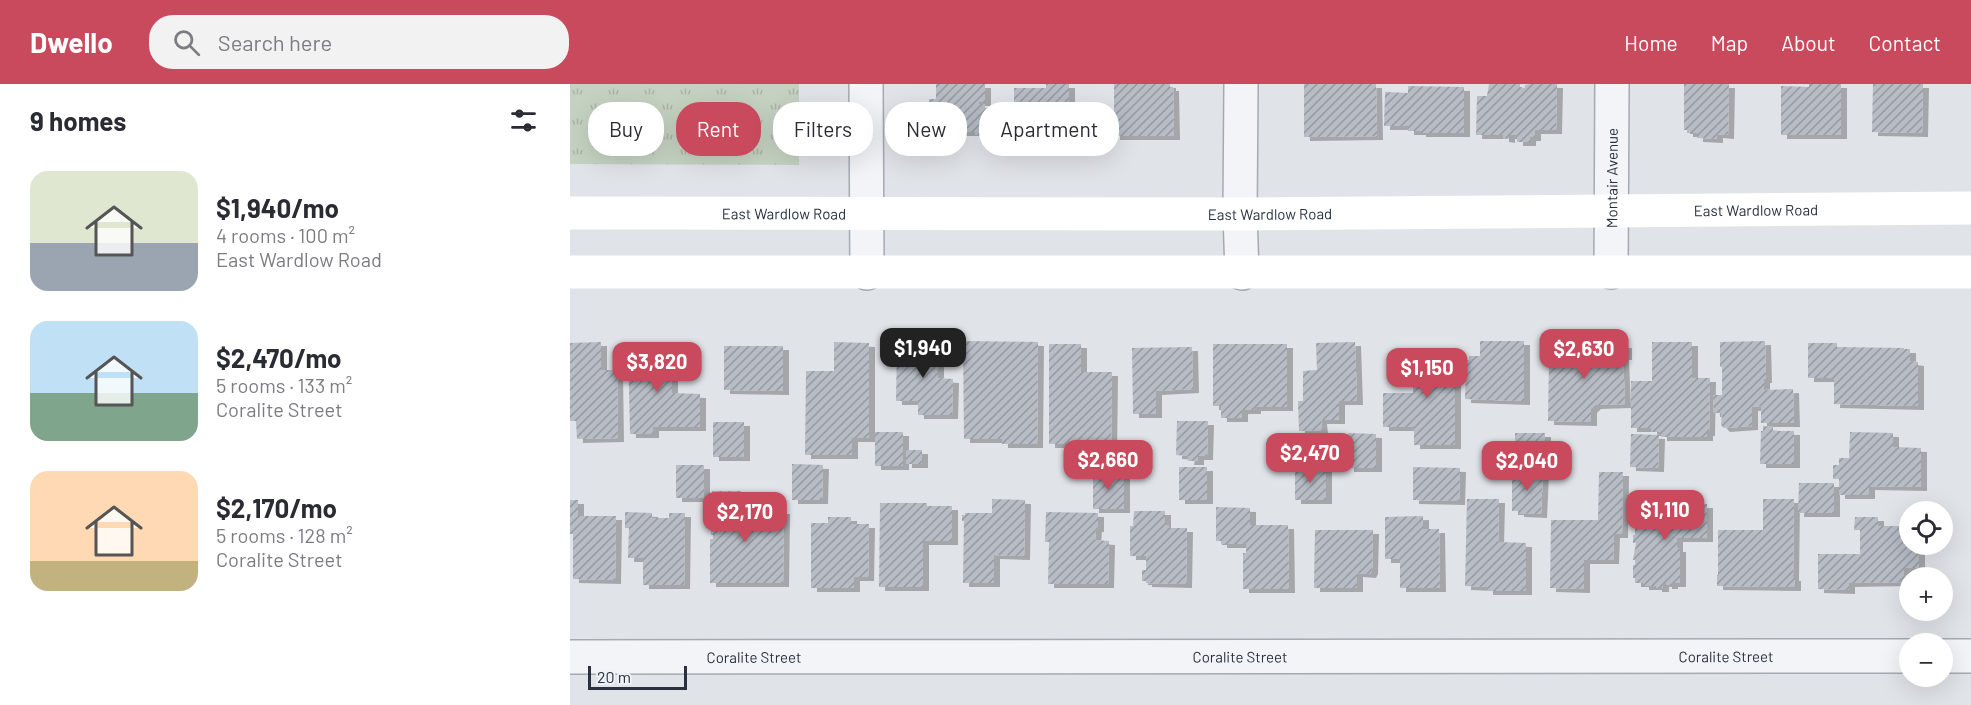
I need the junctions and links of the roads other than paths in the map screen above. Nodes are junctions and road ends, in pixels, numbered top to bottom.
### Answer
1 (866, 84) edge
2 (1241, 84) edge
3 (1612, 84) edge
4 (1971, 208) edge
5 (1611, 211) junction
6 (570, 213) edge
7 (1240, 214) junction
8 (867, 215) junction
9 (570, 272) edge
10 (1611, 272) junction
11 (1971, 272) edge
12 (867, 273) junction
13 (1242, 273) junction
14 (1899, 656) edge
15 (1953, 656) edge
16 (1971, 656) edge
17 (570, 657) edge

1 - 8 street
2 - 7 street
3 - 5 street, Montair Avenue
4 - 5 main road, East Wardlow Road
5 - 7 main road, East Wardlow Road
5 - 10 street, Montair Avenue
6 - 8 main road, East Wardlow Road
7 - 8 main road, East Wardlow Road
7 - 13 street
8 - 12 street
9 - 12 main road
10 - 11 main road
10 - 13 main road
12 - 13 main road
14 - 17 street, Coralite Street
15 - 16 street

